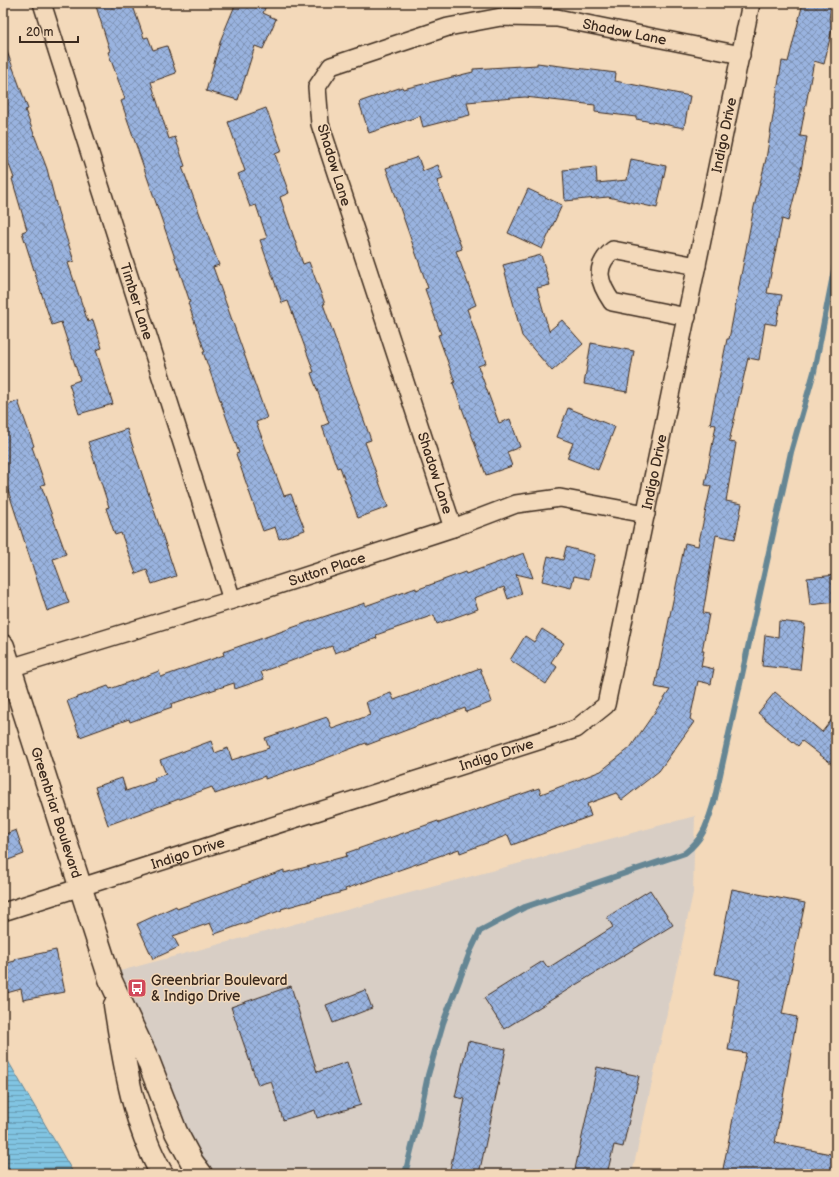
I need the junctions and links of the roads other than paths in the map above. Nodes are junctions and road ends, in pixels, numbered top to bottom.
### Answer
1 (42, 3) edge
2 (751, 3) edge
3 (741, 55) junction
4 (697, 266) junction
5 (687, 317) junction
6 (646, 514) junction
7 (453, 528) junction
8 (232, 600) junction
9 (3, 646) edge
10 (10, 668) junction
11 (80, 887) junction
12 (3, 912) edge
13 (110, 979) junction
14 (162, 1174) edge
15 (201, 1174) edge

1 - 8 street, Timber Lane
2 - 3 street, Indigo Drive
3 - 4 street, Indigo Drive
3 - 7 street, Shadow Lane
4 - 5 street, Indigo Drive
4 - 5 street
5 - 6 street, Indigo Drive
6 - 7 street, Sutton Place
6 - 11 street, Indigo Drive
7 - 8 street, Sutton Place
8 - 10 street, Sutton Place
9 - 10 street, Greenbriar Boulevard
10 - 11 street, Greenbriar Boulevard
11 - 12 street, Indigo Drive
11 - 13 street, Greenbriar Boulevard
13 - 14 street, Greenbriar Boulevard
13 - 15 street, Greenbriar Boulevard

